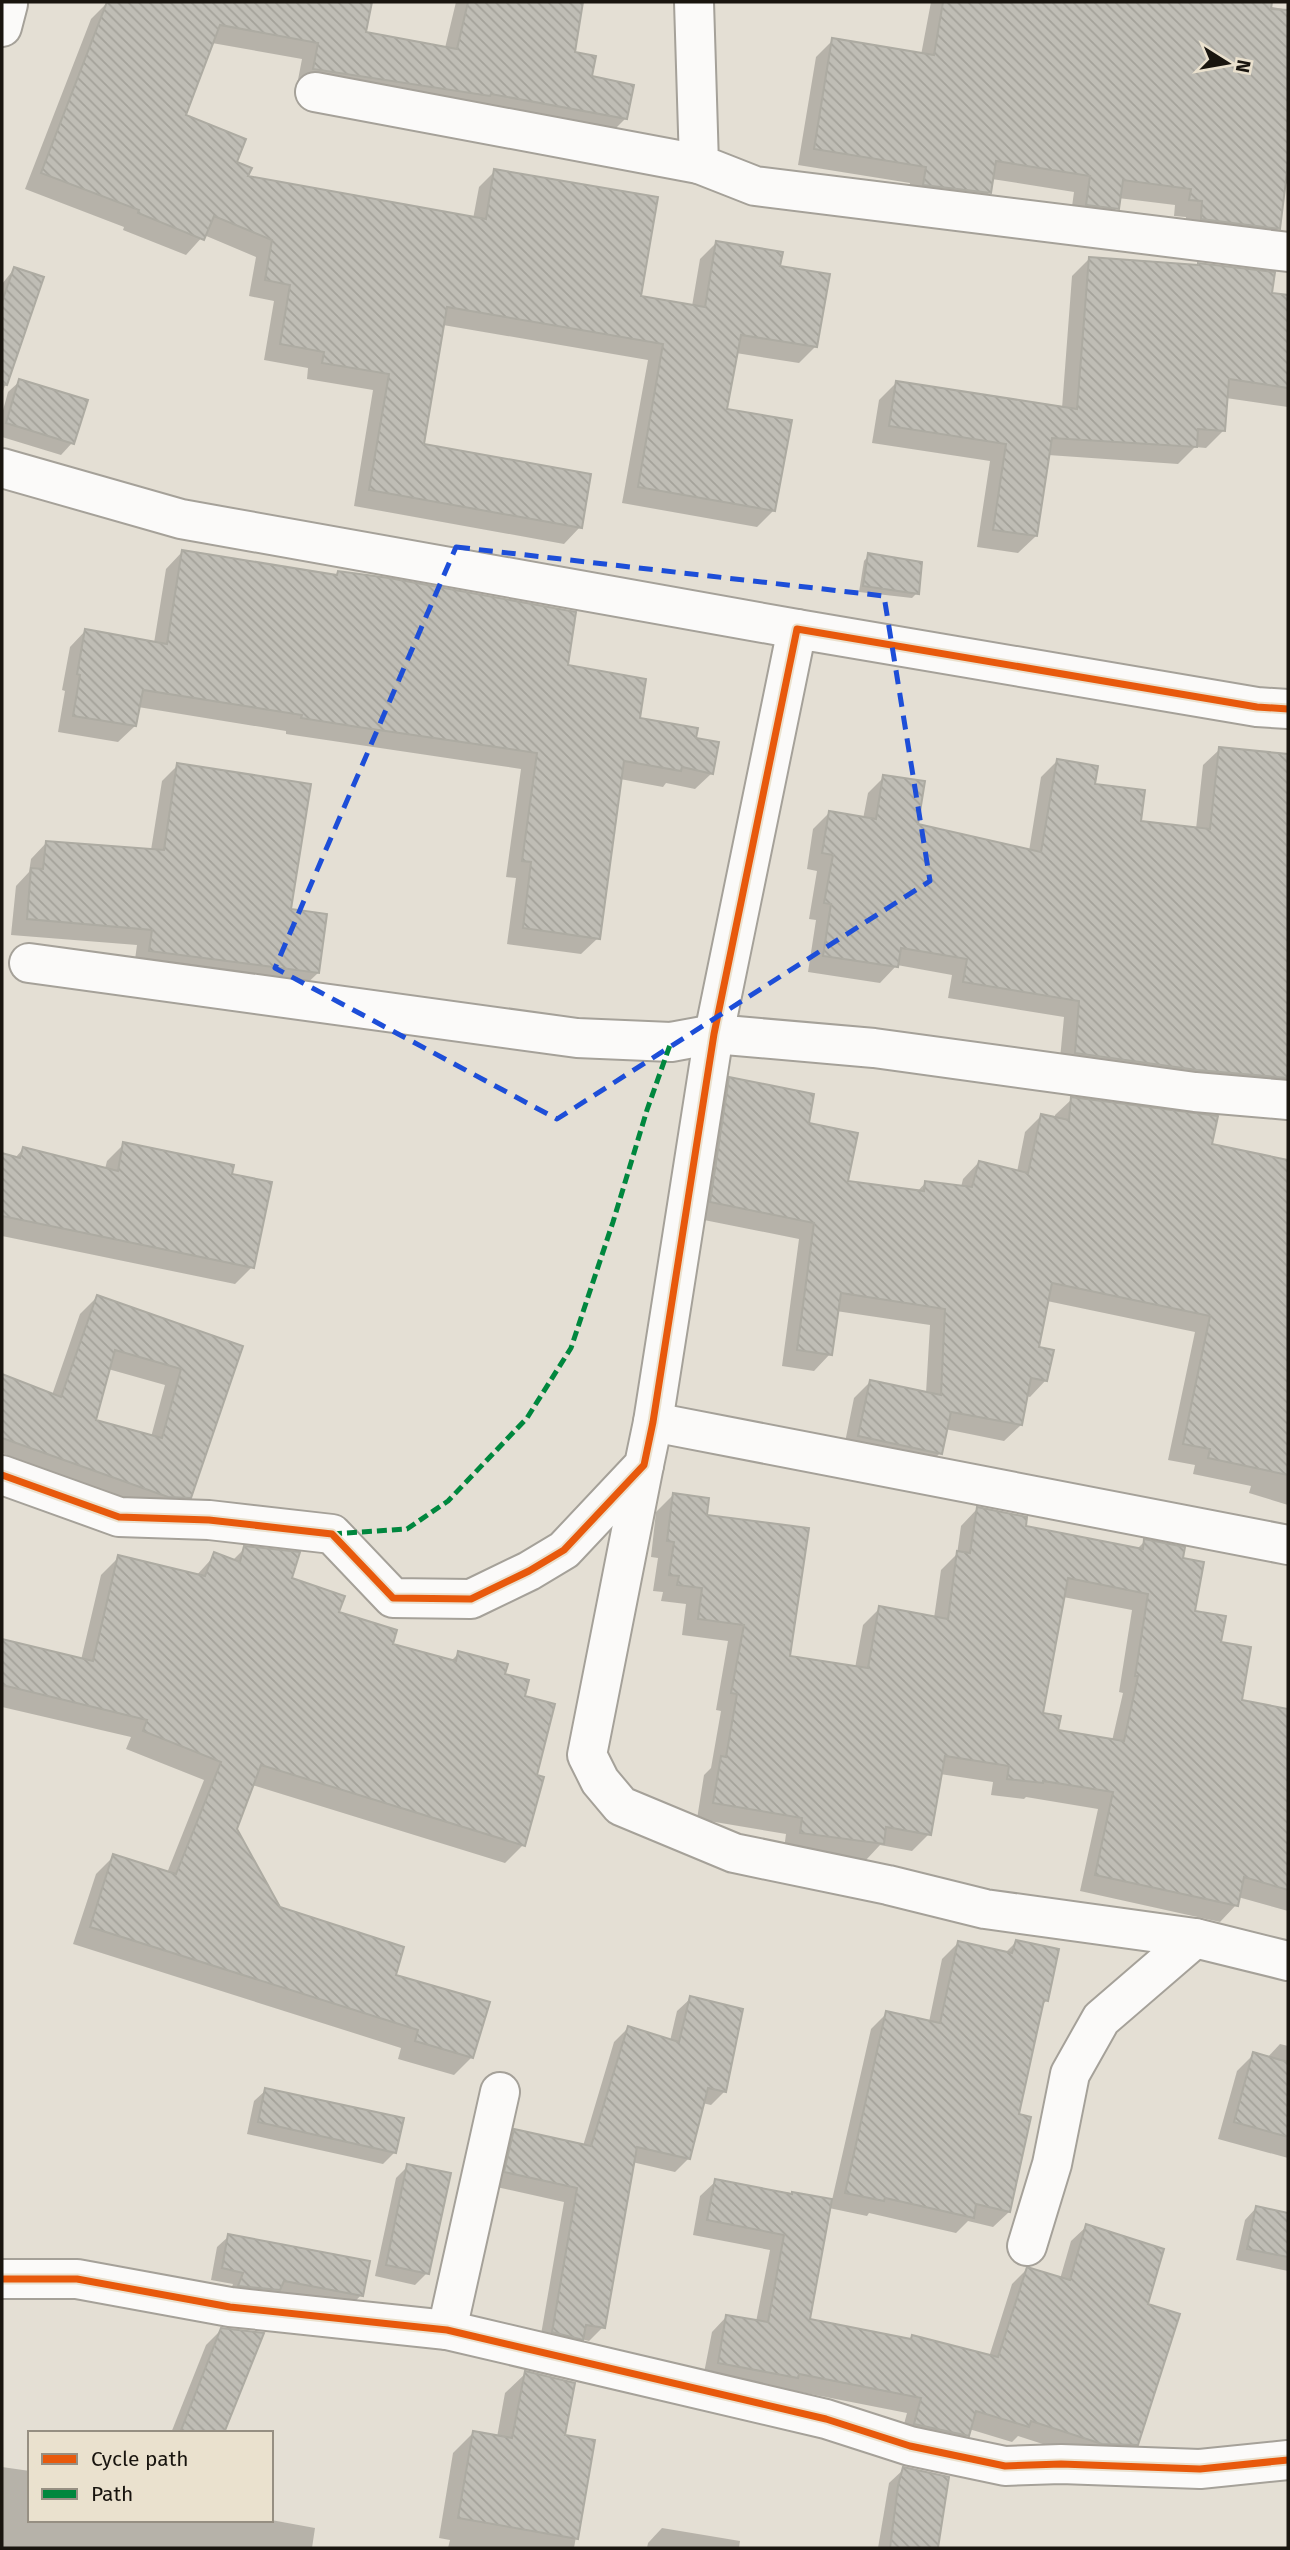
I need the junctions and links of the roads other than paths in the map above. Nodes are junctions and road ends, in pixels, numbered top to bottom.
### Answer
1 (694, 2) edge
2 (315, 93) dead end
3 (699, 164) junction
4 (1288, 252) edge
5 (2, 468) edge
6 (797, 629) junction
7 (1288, 709) edge
8 (29, 963) dead end
9 (714, 1034) junction
10 (1288, 1100) edge
11 (653, 1422) junction
12 (644, 1465) junction
13 (2, 1475) edge
14 (1288, 1545) edge
15 (1195, 1938) junction
16 (1288, 1961) edge
17 (500, 2092) dead end
18 (1027, 2246) dead end
19 (2, 2279) edge
20 (447, 2330) junction
21 (1288, 2460) edge

1 - 3 street
2 - 3 street
3 - 4 street
5 - 6 street
6 - 7 street
6 - 9 street
8 - 9 street
9 - 10 street
9 - 11 street
11 - 12 street
11 - 14 street
12 - 13 street
12 - 15 street
15 - 16 street
15 - 18 street
17 - 20 street
19 - 20 street
20 - 21 street

